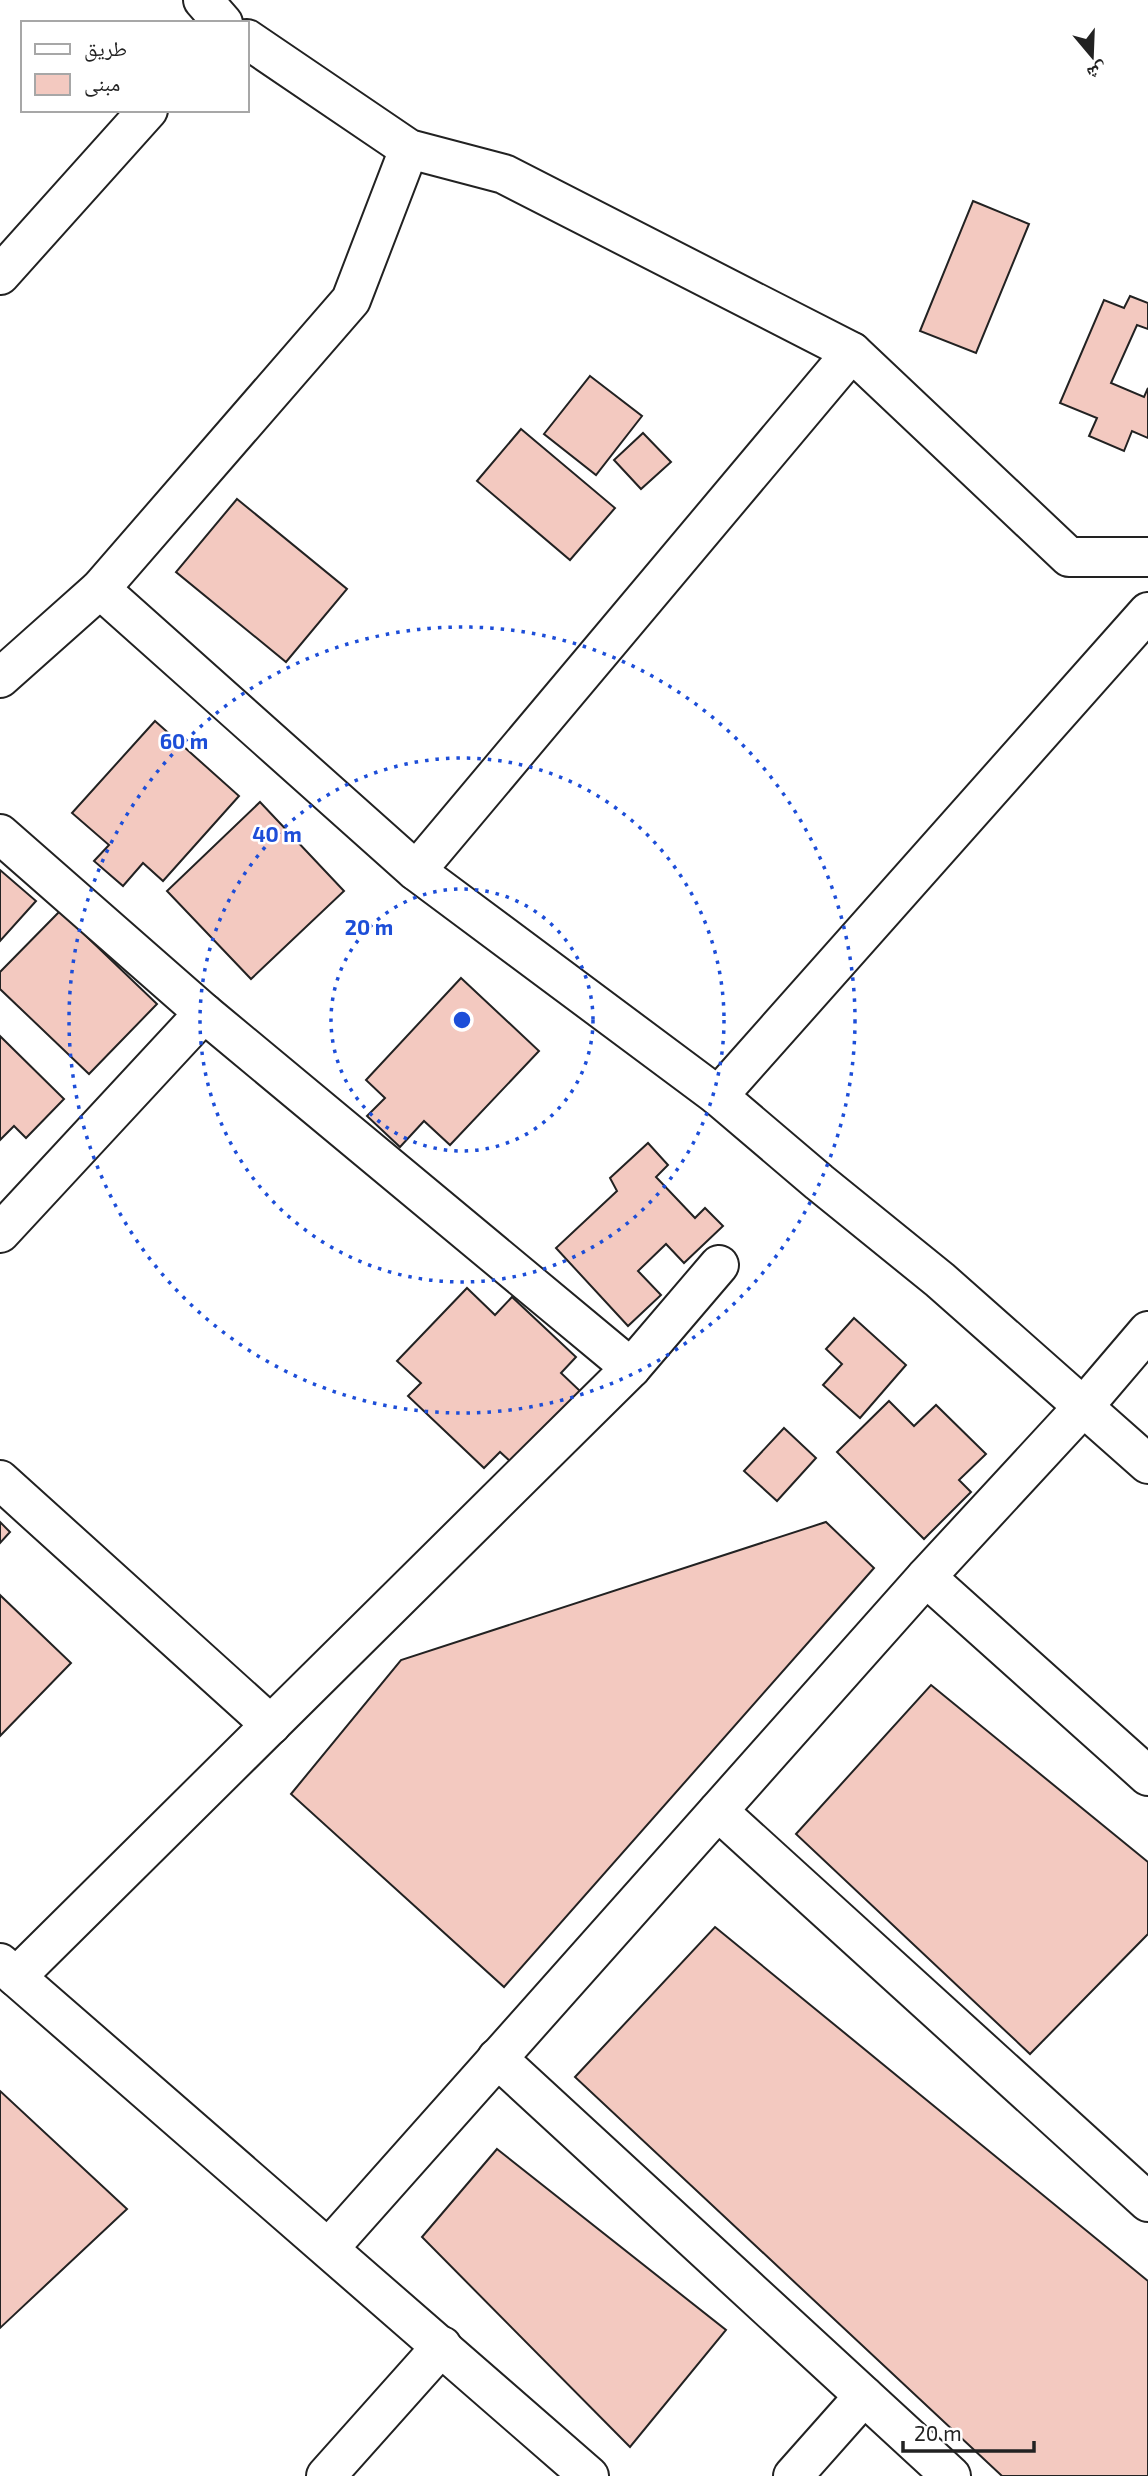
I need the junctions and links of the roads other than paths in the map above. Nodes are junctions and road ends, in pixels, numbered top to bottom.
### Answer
1 (202, 0) edge
2 (221, 21) edge
3 (248, 40) edge
4 (146, 112) edge
5 (410, 149) junction
6 (0, 275) edge
7 (852, 352) junction
8 (1148, 556) edge
9 (100, 589) junction
10 (1148, 612) edge
11 (0, 678) edge
12 (0, 834) edge
13 (416, 871) junction
14 (204, 1013) junction
15 (718, 1096) junction
16 (0, 1233) edge
17 (719, 1265) dead end
18 (1148, 1331) edge
19 (631, 1368) junction
20 (1084, 1406) junction
21 (1148, 1464) edge
22 (0, 1479) edge
23 (926, 1577) junction
24 (271, 1725) junction
25 (1148, 1776) edge
26 (718, 1811) junction
27 (8, 1970) edge
28 (497, 2058) junction
29 (1148, 2202) edge
30 (329, 2248) junction
31 (442, 2346) junction
32 (864, 2396) junction
33 (326, 2476) edge
34 (589, 2476) edge
35 (793, 2476) edge
36 (951, 2476) edge

1 - 2 street
3 - 5 street
4 - 6 street
5 - 7 street
5 - 9 street
7 - 8 street
7 - 13 street
9 - 11 street
9 - 13 street
10 - 15 street
12 - 14 street
13 - 15 street
14 - 16 street
14 - 19 street
15 - 20 street
17 - 19 street
18 - 20 street
19 - 24 street
20 - 21 street
20 - 23 street
22 - 24 street
23 - 25 street
23 - 26 street
24 - 27 street
26 - 28 street
26 - 29 street
27 - 30 street
28 - 30 street
28 - 32 street
30 - 31 street
31 - 33 street
31 - 34 street
32 - 35 street
32 - 36 street

